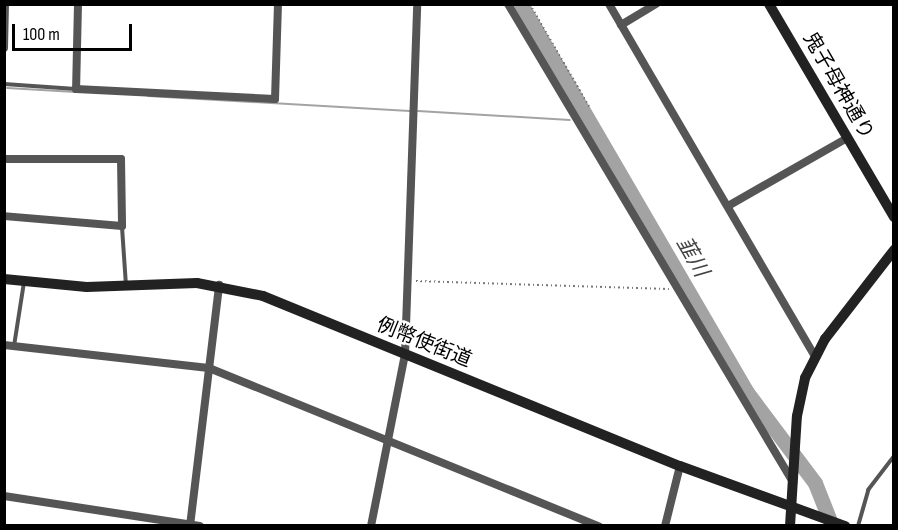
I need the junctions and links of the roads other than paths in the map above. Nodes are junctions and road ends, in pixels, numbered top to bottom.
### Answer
1 (5, 4) edge
2 (78, 4) edge
3 (278, 4) edge
4 (417, 4) edge
5 (508, 4) edge
6 (609, 4) edge
7 (656, 4) edge
8 (769, 4) edge
9 (621, 25) junction
10 (5, 34) edge
11 (4, 48) edge
12 (4, 84) edge
13 (75, 89) junction
14 (847, 138) junction
15 (4, 159) edge
16 (728, 206) junction
17 (4, 216) edge
18 (894, 217) edge
19 (122, 226) junction
20 (892, 256) edge
21 (4, 279) edge
22 (24, 281) junction
23 (219, 285) junction
24 (126, 286) junction
25 (4, 345) edge
26 (14, 346) junction
27 (405, 355) junction
28 (815, 356) junction
29 (210, 368) junction
30 (387, 438) junction
31 (894, 456) edge
32 (680, 466) junction
33 (793, 482) junction
34 (4, 496) edge
35 (791, 507) junction
36 (190, 524) edge
37 (200, 525) edge
38 (372, 525) edge
39 (599, 525) edge
40 (666, 525) edge
41 (790, 525) edge
42 (845, 525) edge
43 (858, 525) edge

1 - 10 street
2 - 13 street
3 - 13 street
4 - 27 street
5 - 33 street
6 - 9 street
7 - 9 street
8 - 14 main road, 鬼子母神通り
9 - 16 street
10 - 11 street
12 - 13 lane
14 - 16 street
14 - 18 main road, 鬼子母神通り
15 - 19 street
16 - 28 street
17 - 19 street
19 - 24 lane
20 - 28 main road
21 - 22 main road, 例幣使街道
22 - 24 main road, 例幣使街道
22 - 26 lane
23 - 24 main road, 例幣使街道
23 - 27 main road, 例幣使街道
23 - 29 street
25 - 26 street
26 - 29 street
27 - 30 street
27 - 32 main road, 例幣使街道
28 - 33 main road
29 - 30 street
29 - 36 street
30 - 38 street
30 - 39 street
31 - 43 lane
32 - 35 main road, 例幣使街道
32 - 40 street
33 - 35 main road
34 - 36 street
35 - 41 main road
35 - 42 main road, 例幣使街道
36 - 37 street

